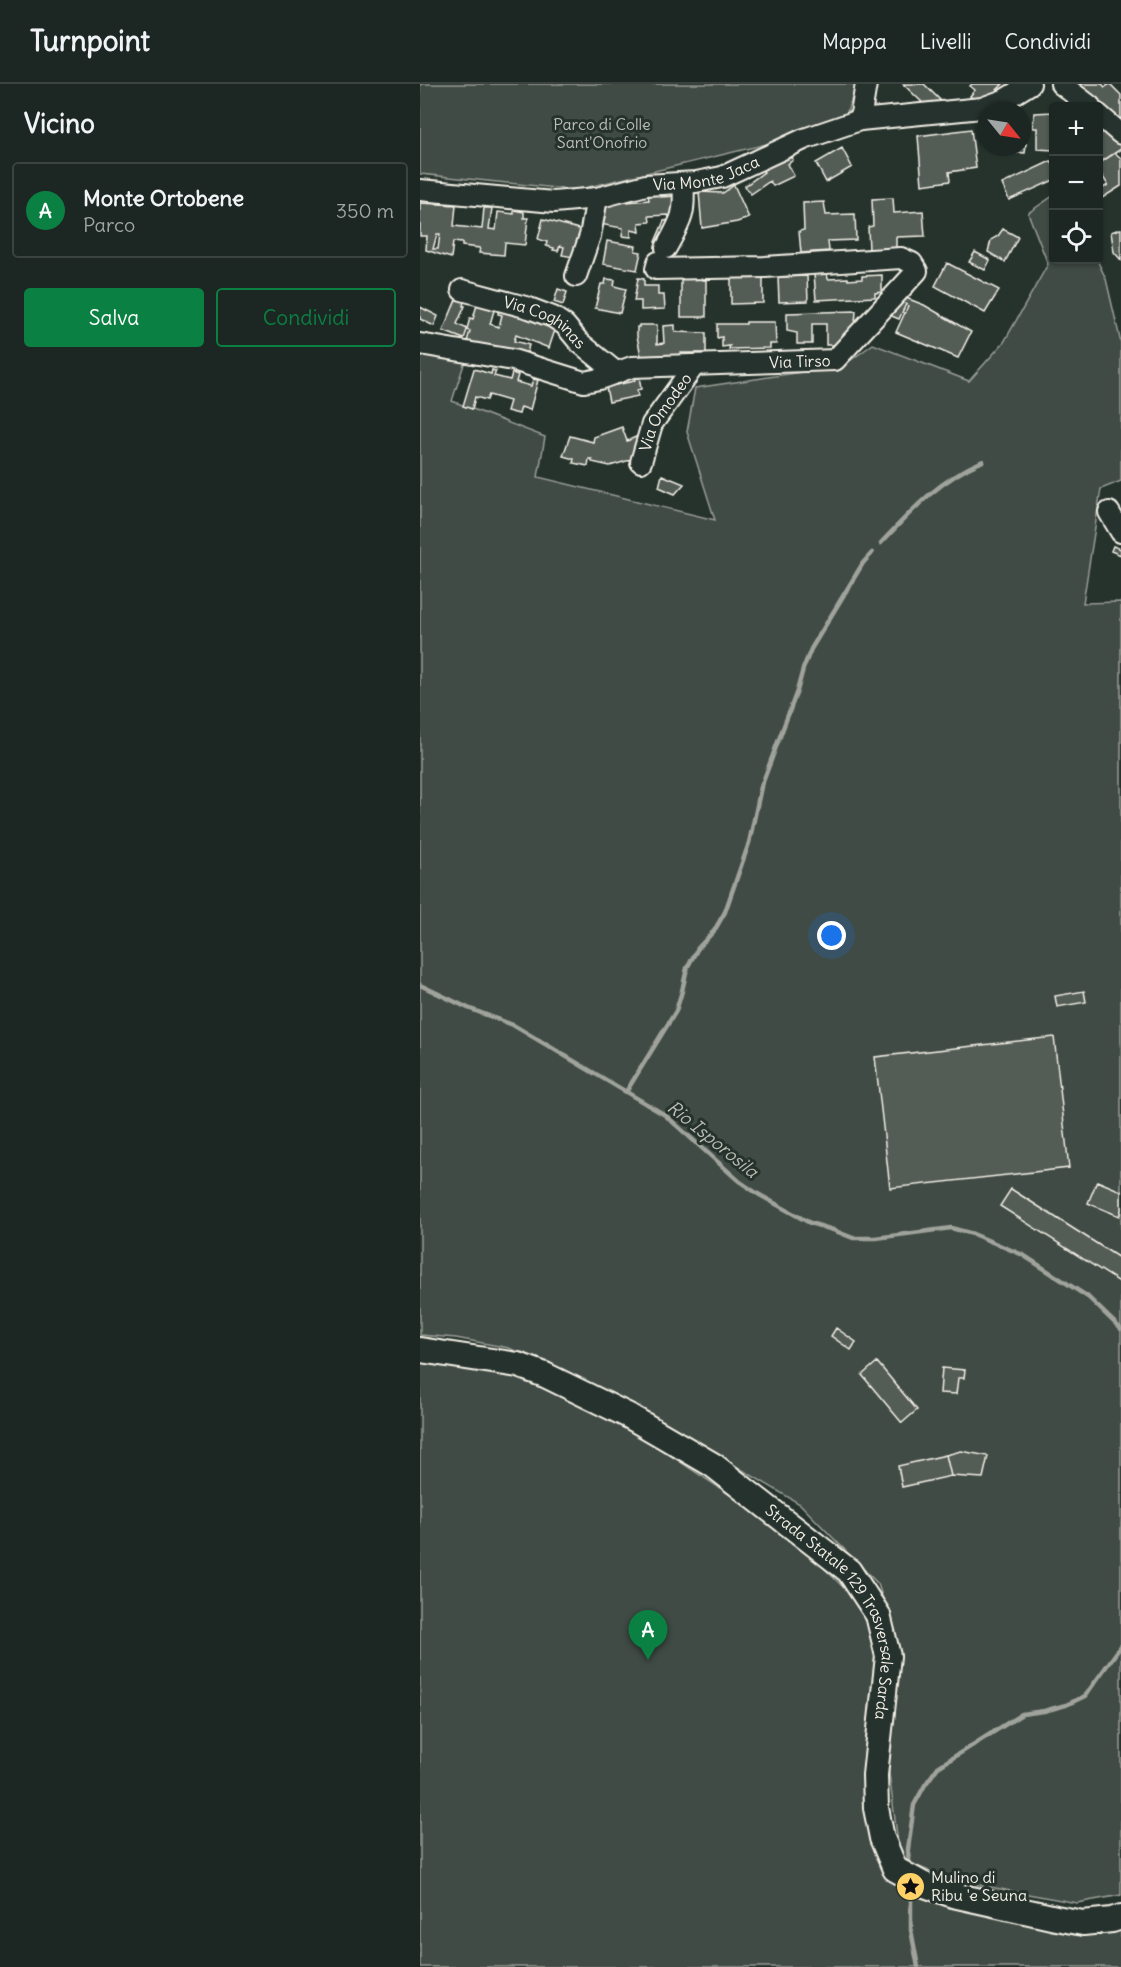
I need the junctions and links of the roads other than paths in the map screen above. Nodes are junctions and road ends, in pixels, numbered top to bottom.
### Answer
1 (866, 84) edge
2 (1030, 84) edge
3 (1061, 84) edge
4 (1084, 101) edge
5 (1103, 118) edge
6 (860, 120) junction
7 (1121, 134) edge
8 (683, 183) junction
9 (420, 190) edge
10 (597, 198) junction
11 (576, 276) dead end
12 (462, 290) dead end
13 (420, 344) edge
14 (694, 366) junction
15 (617, 373) junction
16 (641, 462) dead end
17 (1109, 513) dead end
18 (1121, 532) edge
19 (420, 1350) edge
20 (1121, 1917) edge

1 - 6 street
2 - 6 street, Via Monte Jaca
3 - 4 street
5 - 7 street
6 - 8 street, Via Monte Jaca
8 - 10 street, Via Monte Jaca
8 - 14 street, Via Tirso
9 - 10 street, Via Monte Jaca
10 - 11 street
12 - 15 street, Via Coghinas
13 - 15 street, Via Tirso
14 - 15 street, Via Tirso
14 - 16 street, Via Omodeo
17 - 18 street
19 - 20 main road, Strada Statale 129 Trasversale Sarda

